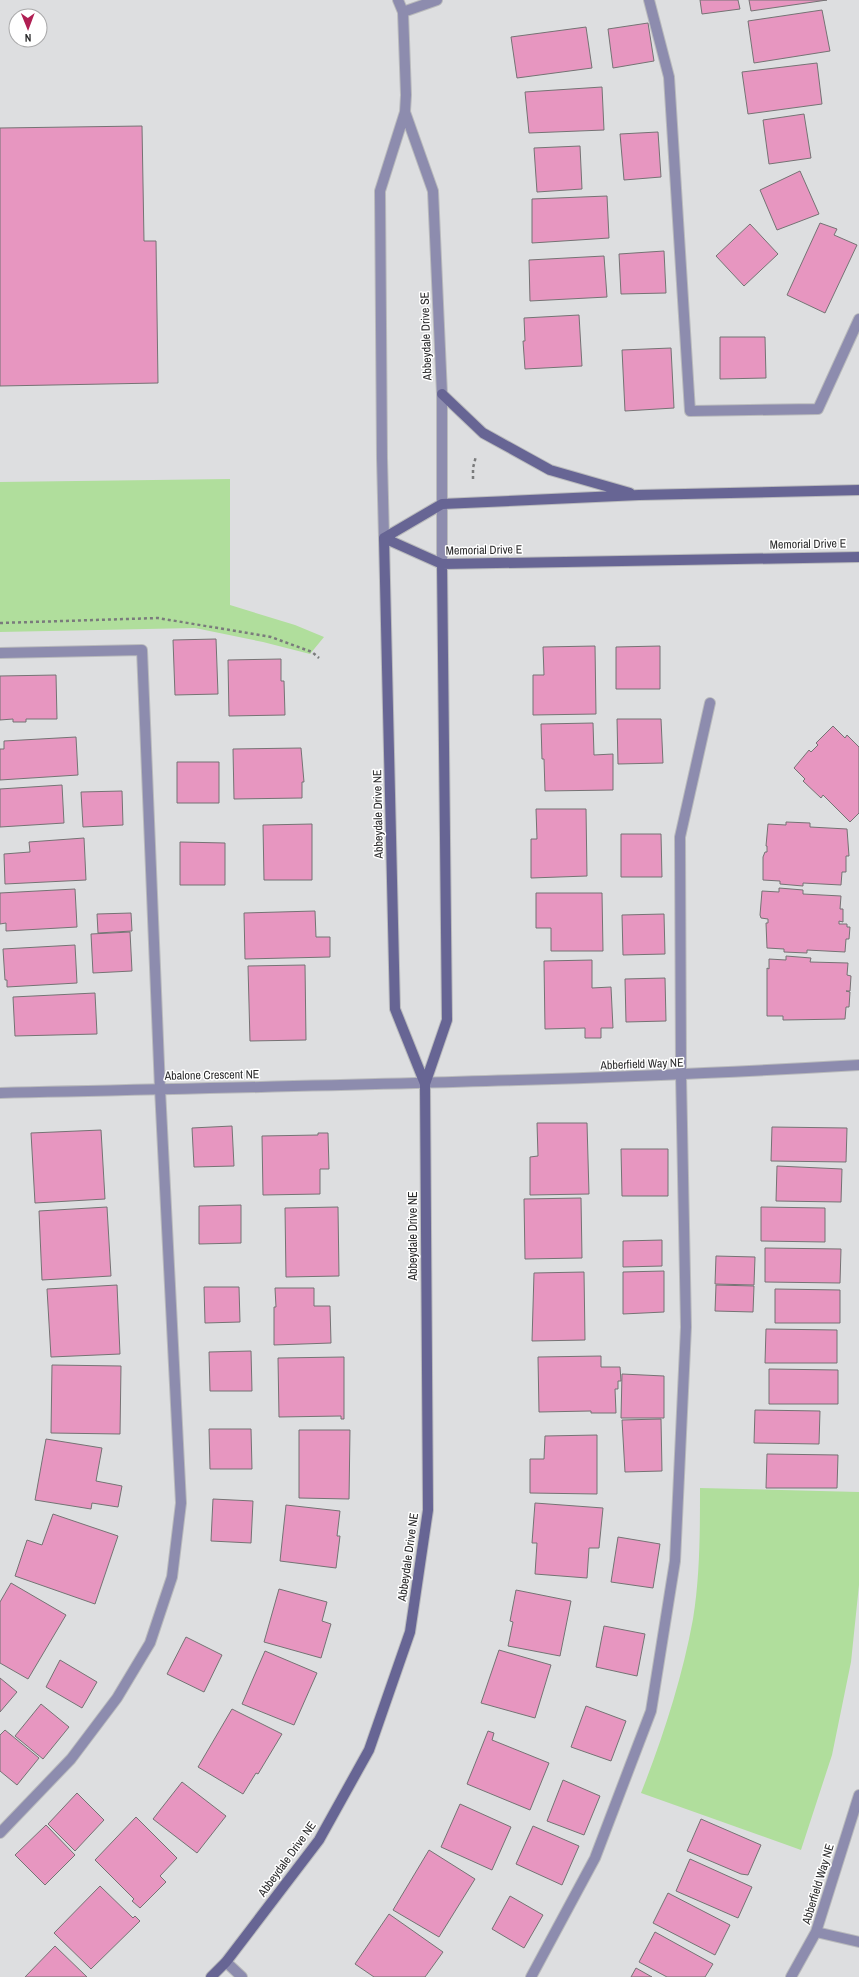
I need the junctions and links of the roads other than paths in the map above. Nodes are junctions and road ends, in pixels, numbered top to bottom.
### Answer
1 (398, 0) edge
2 (437, 0) edge
3 (649, 0) edge
4 (403, 12) junction
5 (405, 112) junction
6 (859, 318) edge
7 (442, 394) junction
8 (859, 490) edge
9 (639, 496) junction
10 (442, 504) junction
11 (384, 538) junction
12 (859, 557) edge
13 (442, 564) junction
14 (0, 653) edge
15 (710, 703) dead end
16 (859, 1065) edge
17 (681, 1075) junction
18 (425, 1084) junction
19 (160, 1089) junction
20 (0, 1093) edge
21 (859, 1795) edge
22 (0, 1833) edge
23 (816, 1932) junction
24 (859, 1942) edge
25 (226, 1962) junction
26 (211, 1977) edge
27 (242, 1977) edge
28 (531, 1977) edge
29 (790, 1977) edge

1 - 4 street, Abbeydale Drive SE
2 - 4 street
3 - 6 street
4 - 5 street, Abbeydale Drive SE
5 - 7 street, Abbeydale Drive SE
5 - 11 street, Abbeydale Drive SE
7 - 9 street
7 - 10 street, Abbeydale Drive SE
8 - 9 street
9 - 10 street
10 - 11 street
10 - 13 street, Abbeydale Drive SE
11 - 13 street, Memorial Drive E
11 - 18 street, Abbeydale Drive NE
12 - 13 street, Memorial Drive E
13 - 18 street, Abbeydale Drive NE
14 - 19 street
15 - 17 street
16 - 17 street, Abberfield Way NE
17 - 18 street, Abberfield Way NE
17 - 28 street
18 - 19 street, Abalone Crescent NE
18 - 25 street, Abbeydale Drive NE
19 - 20 street, Abalone Crescent NE
19 - 22 street
21 - 23 street, Abberfield Way NE
23 - 24 street
23 - 29 street, Abberfield Way NE
25 - 26 street, Abbeydale Drive NE
25 - 27 street

